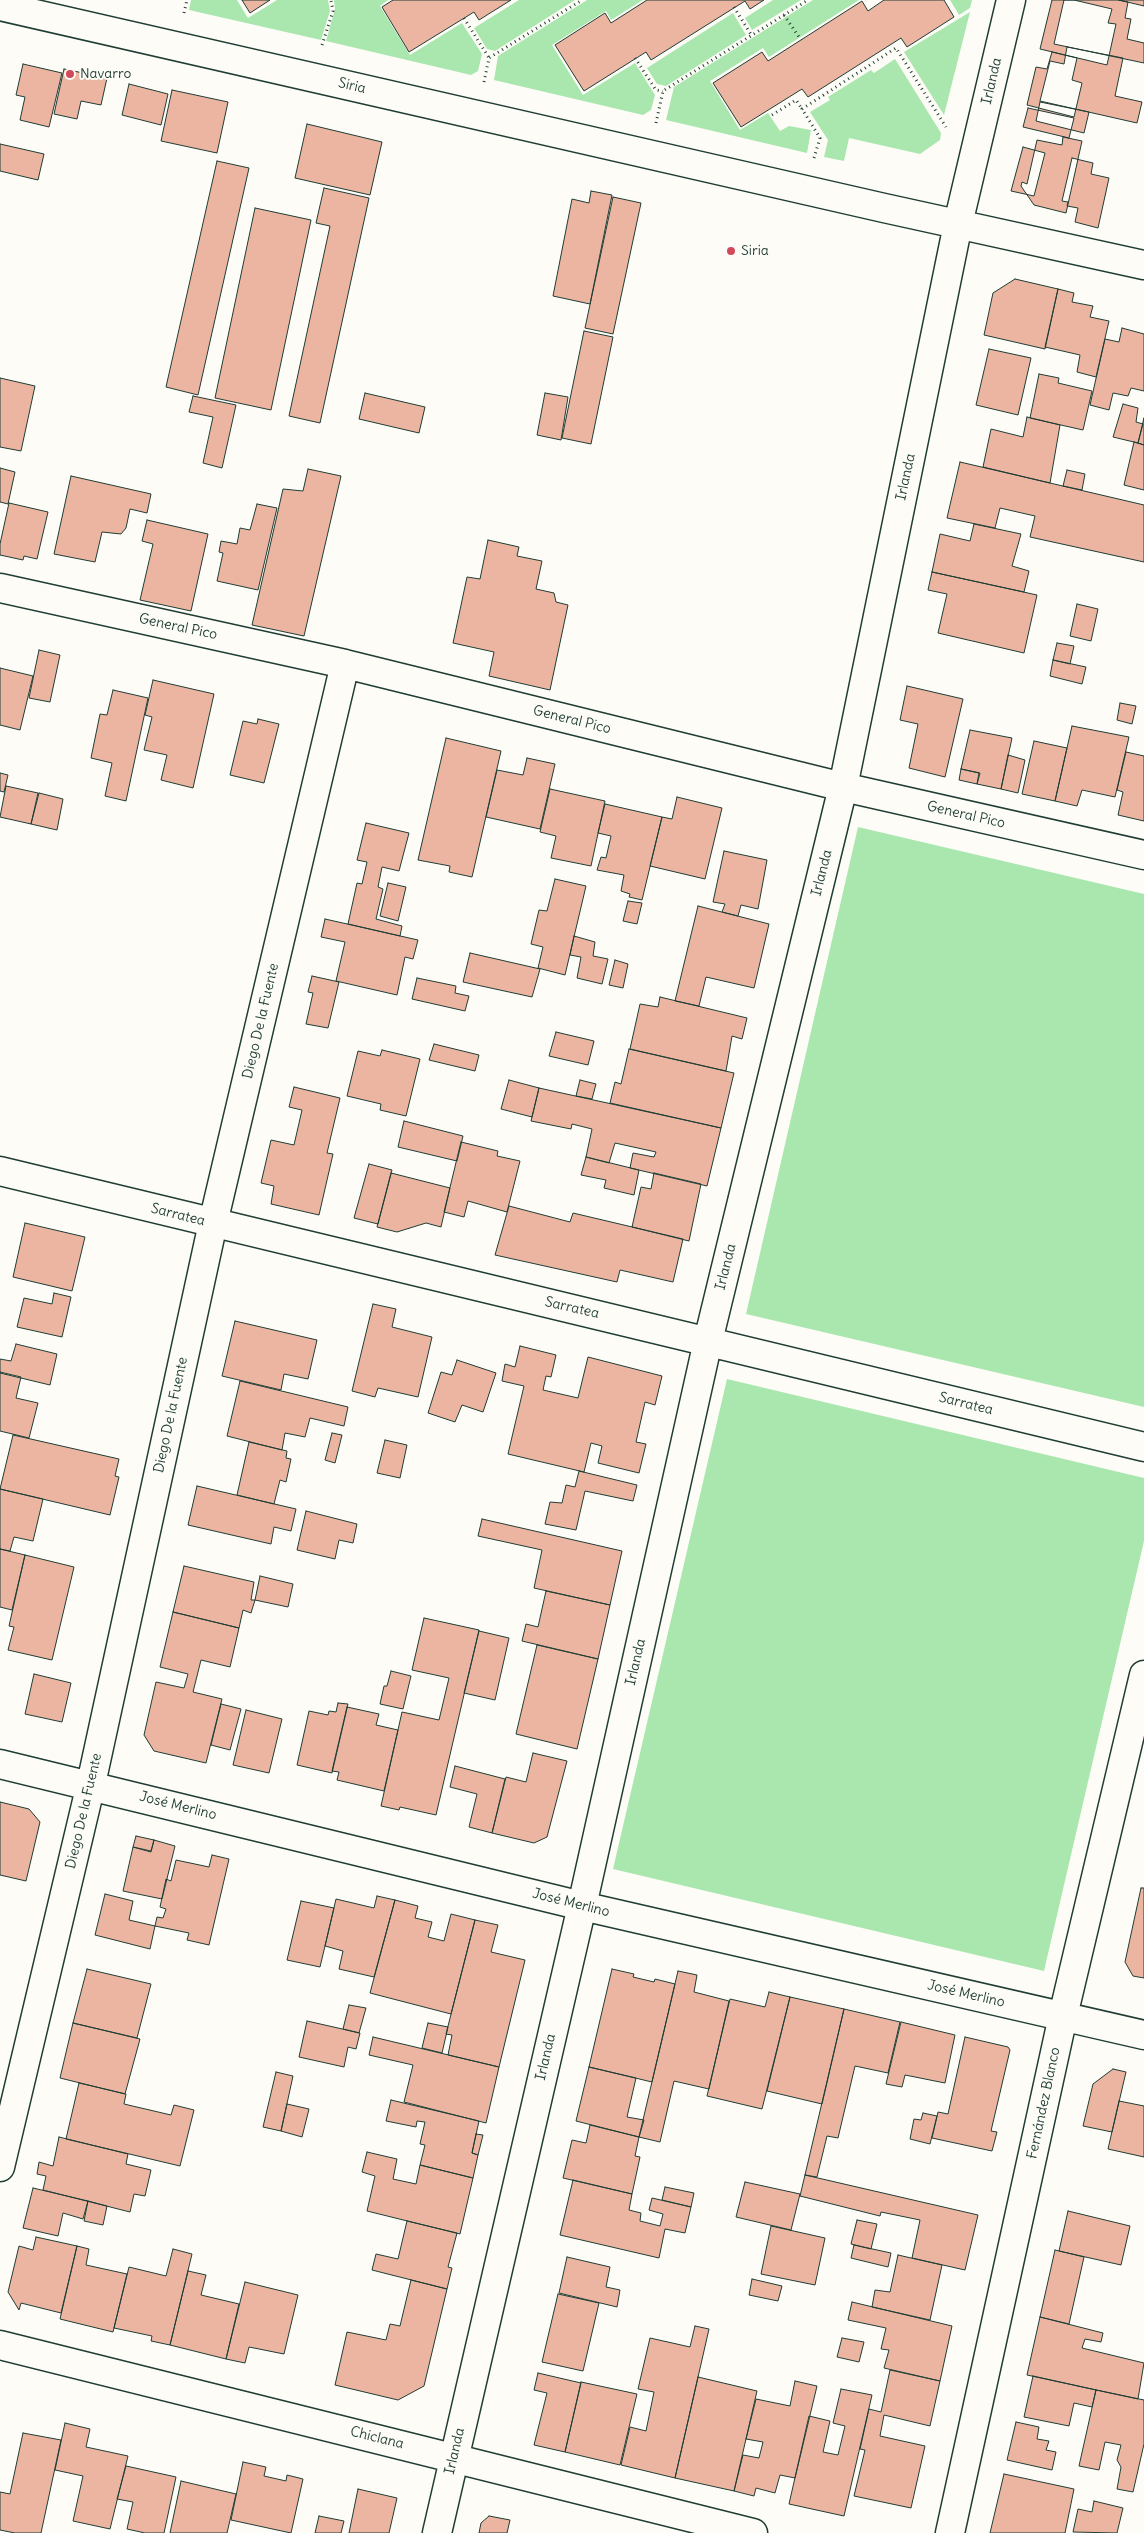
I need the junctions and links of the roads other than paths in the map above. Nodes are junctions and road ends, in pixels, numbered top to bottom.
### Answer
1 (1011, 0) edge
2 (0, 6) edge
3 (958, 224) junction
4 (1144, 265) edge
5 (0, 588) edge
6 (346, 664) junction
7 (843, 787) junction
8 (1144, 855) edge
9 (0, 1171) edge
10 (213, 1223) junction
11 (708, 1341) junction
12 (1144, 1447) edge
13 (1144, 1675) edge
14 (0, 1764) edge
15 (91, 1784) junction
16 (582, 1906) junction
17 (1063, 2016) junction
18 (1144, 2036) edge
19 (0, 2167) edge
20 (0, 2345) edge
21 (453, 2456) junction
22 (437, 2533) edge
23 (753, 2533) edge
24 (950, 2533) edge

1 - 3 street, Irlanda
2 - 3 street, Siria
3 - 4 street, Siria
3 - 7 street, Irlanda
5 - 6 street, General Pico
6 - 7 street, General Pico
6 - 10 street, Diego De la Fuente
7 - 8 street, General Pico
7 - 11 street, Irlanda
9 - 10 street, Sarratea
10 - 11 street, Sarratea
10 - 15 street, Diego De la Fuente
11 - 12 street, Sarratea
11 - 16 street, Irlanda
13 - 17 street, Fernández Blanco
14 - 15 street, José Merlino
15 - 16 street, José Merlino
15 - 19 street, Diego De la Fuente
16 - 17 street, José Merlino
16 - 21 street, Irlanda
17 - 18 street, José Merlino
17 - 24 street, Fernández Blanco
20 - 21 street, Chiclana
21 - 22 street, Irlanda
21 - 23 street, Chiclana

